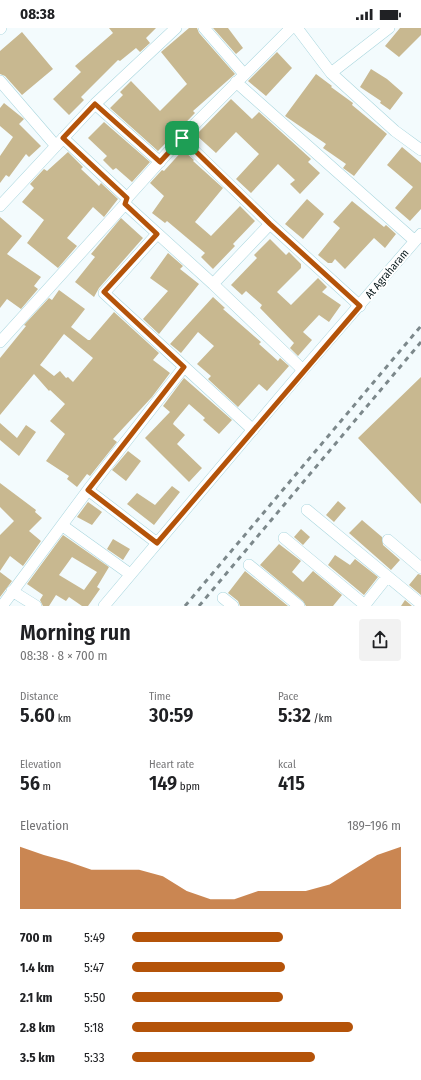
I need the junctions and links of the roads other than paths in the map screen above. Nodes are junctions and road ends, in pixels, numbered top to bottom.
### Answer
1 (176, 28) edge
2 (204, 28) edge
3 (291, 28) edge
4 (297, 28) edge
5 (389, 28) edge
6 (332, 73) junction
7 (240, 78) junction
8 (2, 89) edge
9 (95, 104) junction
10 (182, 138) junction
11 (59, 142) junction
12 (421, 150) edge
13 (160, 162) junction
14 (126, 201) junction
15 (0, 206) edge
16 (270, 224) junction
17 (157, 234) junction
18 (418, 238) edge
19 (213, 284) junction
20 (360, 306) junction
21 (0, 342) edge
22 (184, 367) junction
23 (303, 370) junction
24 (253, 430) junction
25 (88, 490) junction
26 (307, 510) dead end
27 (63, 526) junction
28 (284, 538) dead end
29 (388, 540) dead end
30 (157, 543) junction
31 (249, 565) dead end
32 (421, 568) edge
33 (130, 574) junction
34 (387, 577) junction
35 (12, 591) junction
36 (223, 598) dead end
37 (421, 604) edge
38 (2, 606) edge
39 (36, 606) edge
40 (104, 606) edge
41 (233, 606) edge
42 (299, 606) edge
43 (365, 606) edge

1 - 9 street
2 - 7 street
3 - 7 street
4 - 6 street
5 - 6 street
6 - 12 street
7 - 10 street
7 - 18 street
8 - 11 street
9 - 11 street
9 - 13 street
10 - 13 street
10 - 16 street
11 - 14 street
11 - 15 street
13 - 14 street
14 - 17 street
14 - 21 street
16 - 19 street
16 - 20 street
17 - 19 street
17 - 22 street
18 - 20 street, At Agraharam
19 - 23 street
20 - 23 street, At Agraharam
22 - 24 street
22 - 25 street
23 - 24 street, At Agraharam
24 - 30 street, At Agraharam
25 - 27 street
25 - 30 street
26 - 34 street
27 - 33 street
27 - 35 street
28 - 43 street
29 - 32 street
30 - 33 street, At Agraharam
31 - 42 street
33 - 40 street, At Agraharam
34 - 37 street
34 - 43 street
35 - 38 street
35 - 39 street
36 - 41 street

